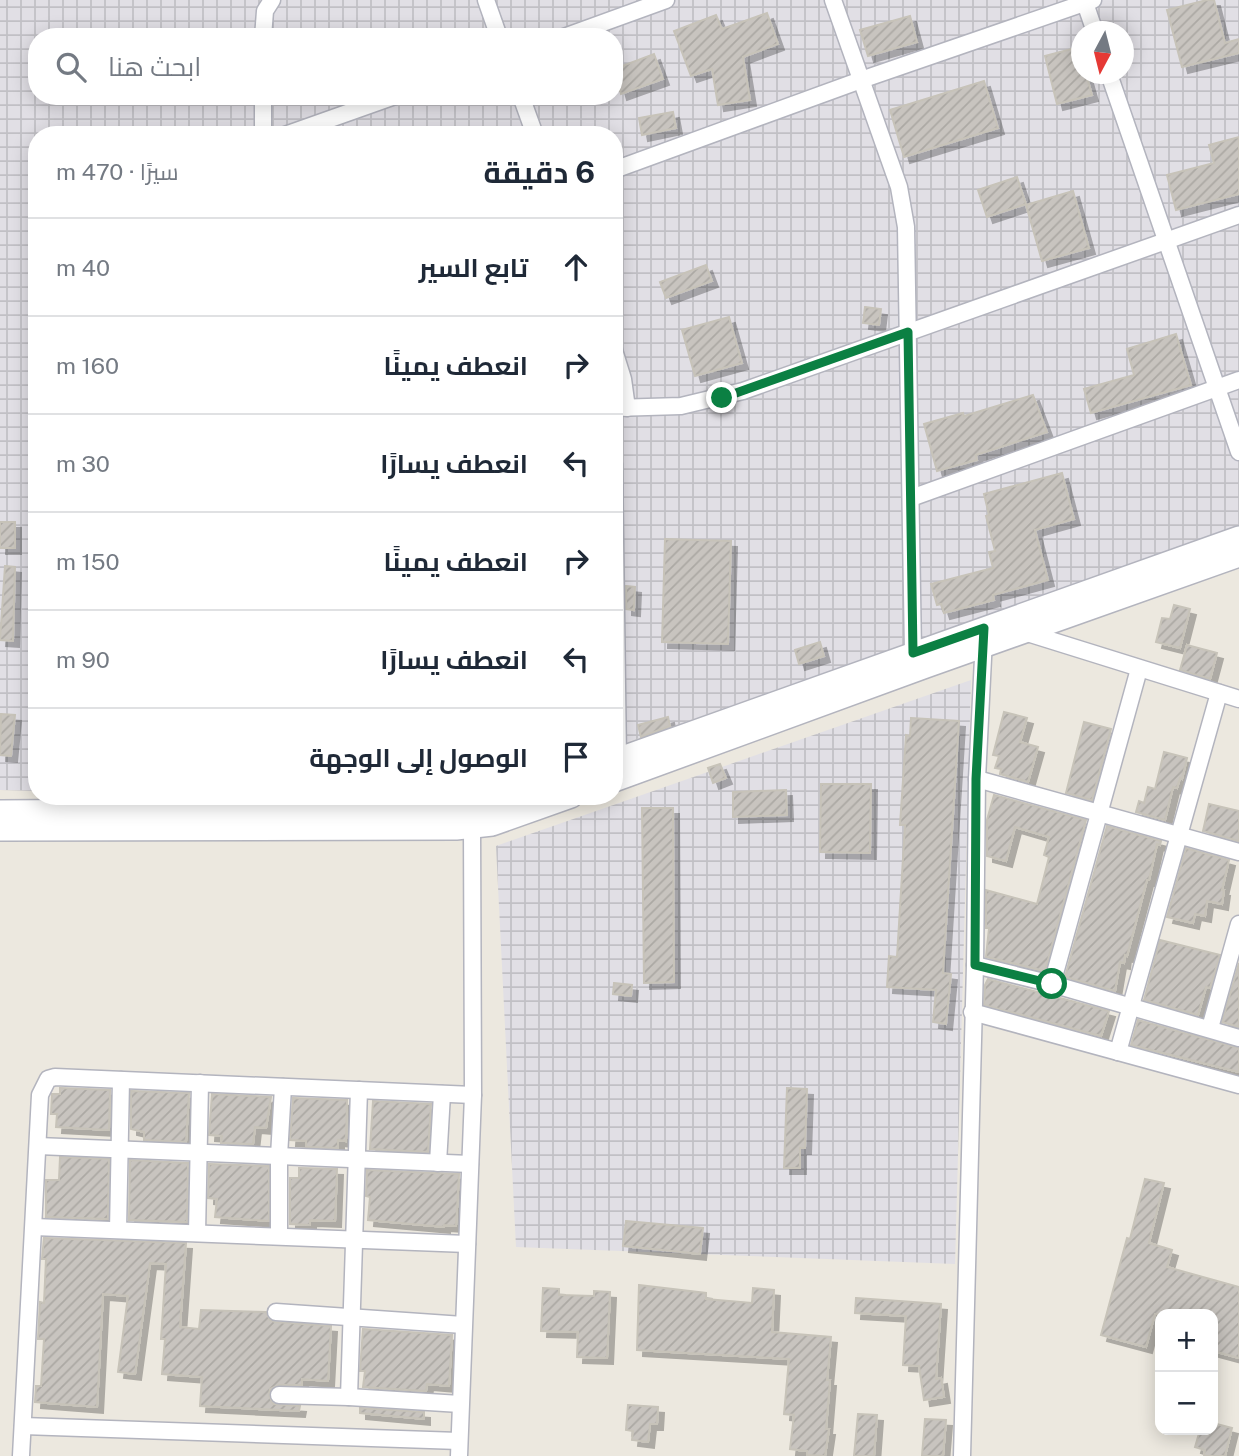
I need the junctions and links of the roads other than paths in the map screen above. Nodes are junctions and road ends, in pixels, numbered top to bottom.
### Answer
1 (272, 0) edge
2 (486, 0) edge
3 (666, 0) edge
4 (833, 0) edge
5 (1087, 1) edge
6 (1092, 21) edge
7 (264, 28) edge
8 (496, 28) edge
9 (589, 28) edge
10 (861, 80) junction
11 (1112, 84) edge
12 (263, 105) edge
13 (370, 105) edge
14 (524, 105) edge
15 (263, 126) edge
16 (310, 126) edge
17 (533, 126) edge
18 (623, 167) edge
19 (1239, 215) edge
20 (1166, 241) junction
21 (908, 332) junction
22 (1239, 380) edge
23 (1216, 388) junction
24 (623, 408) edge
25 (1239, 452) edge
26 (911, 498) junction
27 (1239, 538) edge
28 (1239, 555) edge
29 (1015, 626) junction
30 (984, 637) junction
31 (913, 653) junction
32 (1139, 669) junction
33 (1219, 693) junction
34 (1239, 699) edge
35 (623, 764) edge
36 (623, 765) edge
37 (976, 779) junction
38 (93, 805) edge
39 (176, 805) edge
40 (492, 805) edge
41 (547, 805) edge
42 (0, 812) edge
43 (1100, 813) junction
44 (472, 827) junction
45 (0, 829) edge
46 (1178, 834) junction
47 (1239, 852) edge
48 (1239, 924) edge
49 (975, 965) junction
50 (1052, 984) junction
51 (1130, 1006) junction
52 (972, 1012) junction
53 (1210, 1028) junction
54 (1239, 1038) edge
55 (1118, 1052) junction
56 (121, 1080) junction
57 (200, 1083) junction
58 (1239, 1085) edge
59 (283, 1087) junction
60 (359, 1090) junction
61 (442, 1094) junction
62 (473, 1095) junction
63 (38, 1146) junction
64 (119, 1149) junction
65 (199, 1152) junction
66 (279, 1156) junction
67 (358, 1159) junction
68 (438, 1163) junction
69 (470, 1164) junction
70 (33, 1227) junction
71 (118, 1230) junction
72 (197, 1233) junction
73 (279, 1236) junction
74 (355, 1238) junction
75 (467, 1244) junction
76 (276, 1312) dead end
77 (352, 1317) junction
78 (463, 1325) junction
79 (279, 1395) dead end
80 (349, 1397) junction
81 (460, 1404) junction
82 (23, 1426) junction
83 (459, 1448) edge
84 (21, 1456) edge
85 (962, 1456) edge

1 - 7 street
2 - 8 street
3 - 9 street
4 - 10 street
5 - 6 street
5 - 10 street
10 - 18 street
10 - 21 street
11 - 20 street
12 - 15 street
13 - 16 street
14 - 17 street
19 - 20 street
20 - 21 street
20 - 23 street
21 - 24 street
21 - 26 street
22 - 23 street
23 - 25 street
23 - 26 street
26 - 31 street
27 - 29 main road
28 - 29 main road
29 - 30 main road
29 - 32 street
30 - 31 main road
30 - 36 main road
30 - 37 street
31 - 35 main road
32 - 33 street
32 - 43 street
33 - 34 street
33 - 46 street
37 - 43 street
37 - 49 street
38 - 42 main road
39 - 40 main road
41 - 44 main road
43 - 46 street
43 - 50 street
44 - 45 main road
44 - 62 street
46 - 47 street
46 - 51 street
48 - 53 street
49 - 50 street
49 - 52 street
50 - 51 street
51 - 53 street
51 - 55 street
52 - 55 street
52 - 85 street
53 - 54 street
55 - 58 street
56 - 57 street
56 - 63 street
56 - 64 street
57 - 59 street
57 - 65 street
59 - 60 street
59 - 66 street
60 - 61 street
60 - 67 street
61 - 62 street
61 - 68 street
62 - 69 street
63 - 64 street
63 - 70 street
64 - 65 street
64 - 71 street
65 - 66 street
65 - 72 street
66 - 67 street
66 - 73 street
67 - 68 street
67 - 74 street
68 - 69 street
69 - 75 street
70 - 71 street
70 - 82 street
71 - 72 street
72 - 73 street
73 - 74 street
74 - 75 street
74 - 77 street
75 - 78 street
76 - 77 street
77 - 78 street
77 - 80 street
78 - 81 street
79 - 80 street
80 - 81 street
81 - 83 street
82 - 83 street
82 - 84 street

